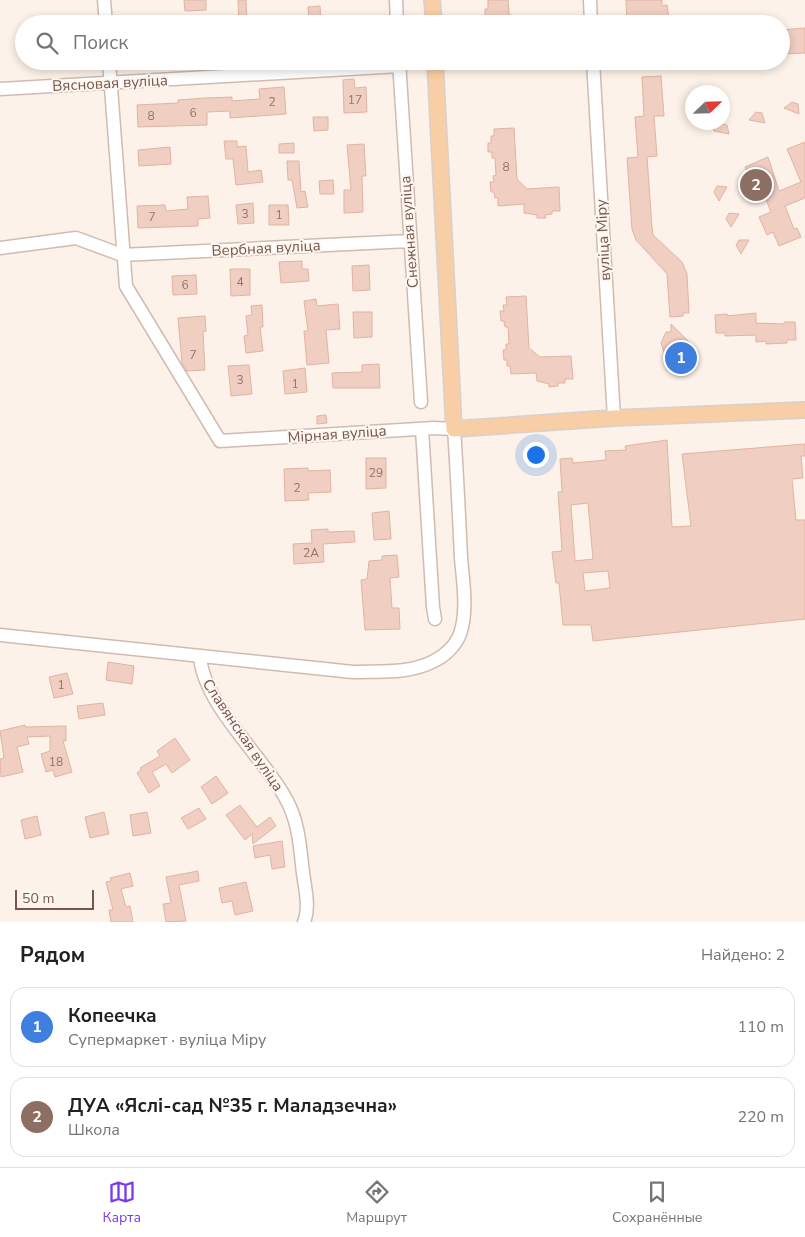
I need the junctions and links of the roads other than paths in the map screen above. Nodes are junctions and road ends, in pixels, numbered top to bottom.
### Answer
1 (104, 0) edge
2 (396, 0) edge
3 (432, 0) edge
4 (590, 0) edge
5 (105, 15) edge
6 (397, 15) edge
7 (433, 15) edge
8 (591, 15) edge
9 (110, 70) edge
10 (309, 70) edge
11 (400, 70) edge
12 (436, 70) edge
13 (595, 70) edge
14 (111, 83) junction
15 (0, 89) edge
16 (410, 241) junction
17 (0, 248) edge
18 (122, 255) junction
19 (421, 402) dead end
20 (805, 410) edge
21 (614, 418) junction
22 (422, 429) junction
23 (454, 430) junction
24 (436, 619) dead end
25 (0, 634) edge
26 (200, 657) junction
27 (305, 922) edge

1 - 5 street
2 - 6 street
3 - 7 main road
4 - 8 street
9 - 14 street
10 - 14 street, Вясновая вуліца
11 - 16 street, Снежная вуліца
12 - 23 main road
13 - 21 street, вуліца Міру
14 - 15 street, Вясновая вуліца
14 - 18 street
16 - 18 street, Вербная вуліца
16 - 19 street, Снежная вуліца
17 - 18 street
18 - 22 street, Мірная вуліца
20 - 21 main road
21 - 23 main road
22 - 23 street, Мірная вуліца
22 - 24 street
23 - 26 street
25 - 26 street
26 - 27 street, Славянская вуліца

